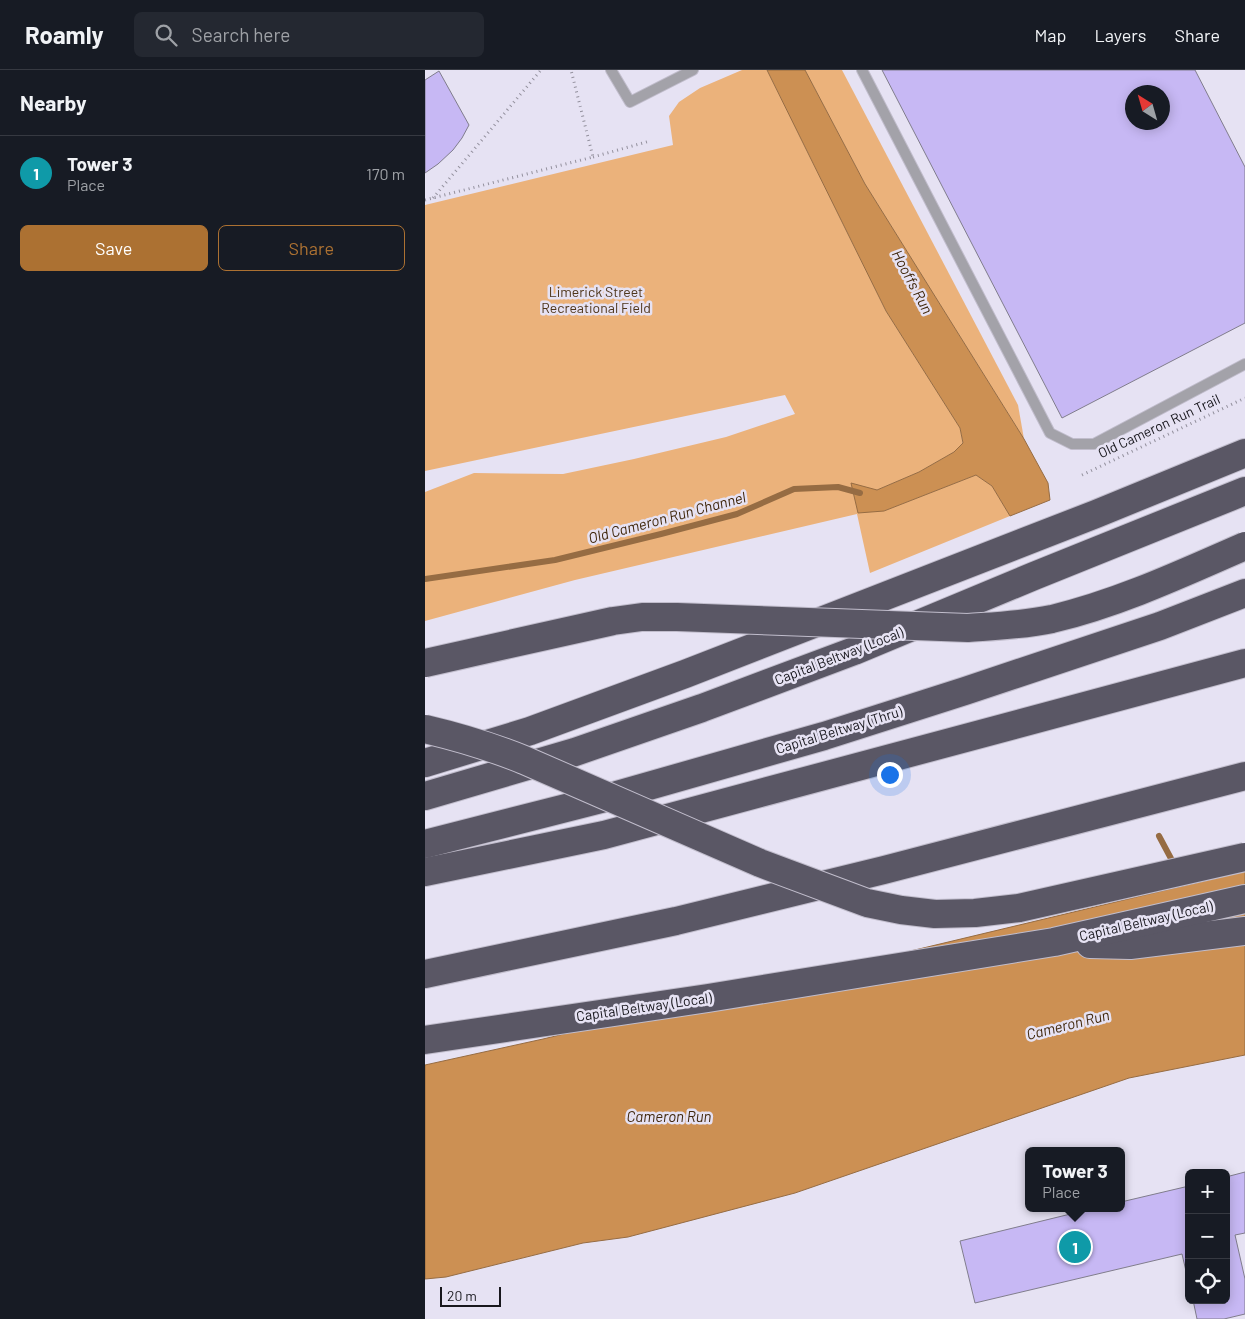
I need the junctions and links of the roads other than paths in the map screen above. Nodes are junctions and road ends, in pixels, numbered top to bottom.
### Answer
1 (611, 70) edge
2 (693, 70) edge
3 (862, 70) edge
4 (1245, 364) edge
5 (1245, 433) edge
6 (1245, 453) edge
7 (1245, 491) edge
8 (1096, 514) junction
9 (1245, 546) edge
10 (1245, 593) edge
11 (1245, 663) edge
12 (425, 664) edge
13 (425, 729) edge
14 (425, 762) edge
15 (1245, 776) edge
16 (425, 796) edge
17 (425, 844) edge
18 (1245, 857) edge
19 (425, 872) edge
20 (1245, 899) edge
21 (1245, 931) edge
22 (1054, 942) junction
23 (425, 974) edge
24 (425, 1040) edge

1 - 2 lane
3 - 4 lane
5 - 8 highway
6 - 8 highway
7 - 16 highway, Capital Beltway (Local)
8 - 14 highway
9 - 12 highway, bridge
10 - 17 highway, Capital Beltway (Thru)
11 - 19 highway
13 - 18 highway, bridge
15 - 23 highway
20 - 22 highway, Capital Beltway (Local)
21 - 22 highway
22 - 24 highway, Capital Beltway (Local)

